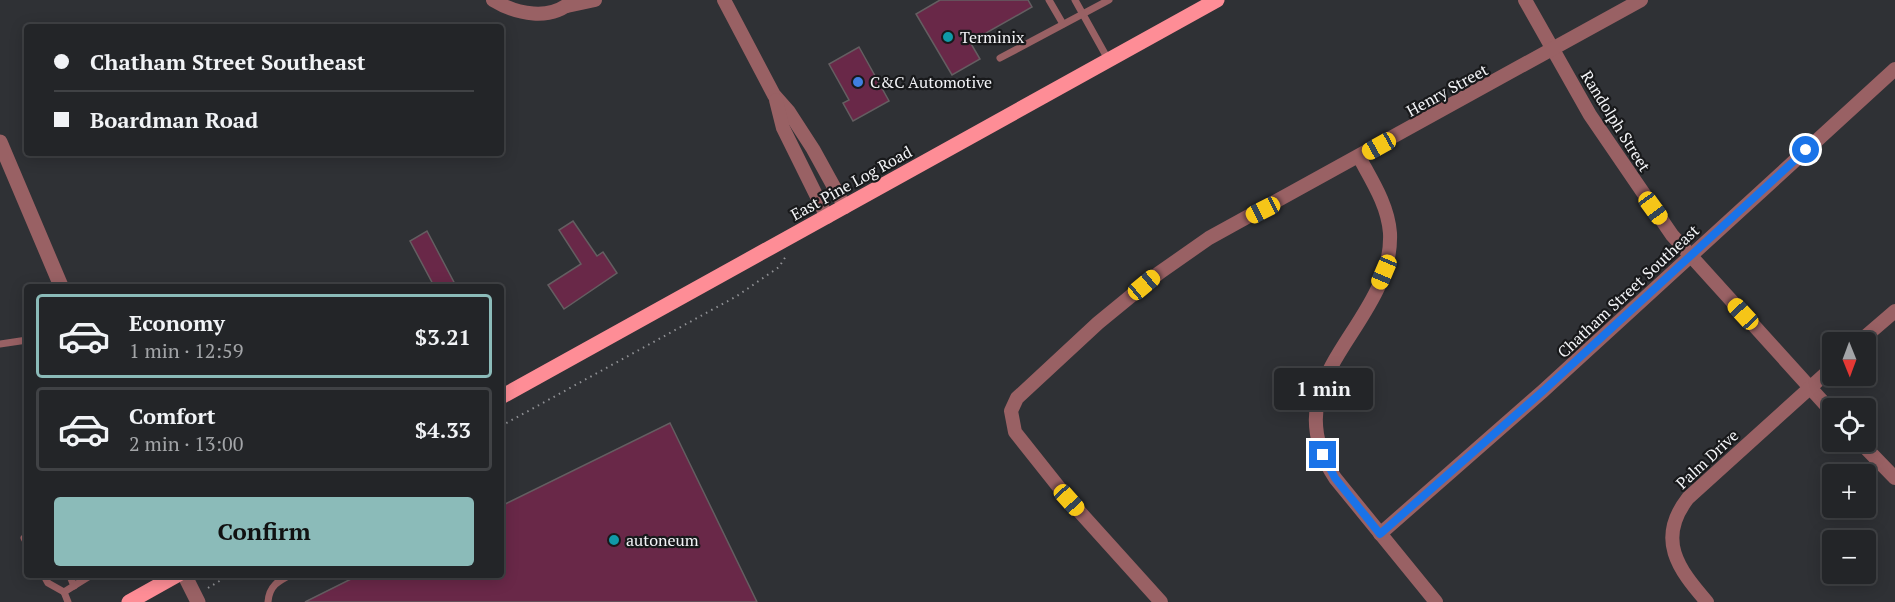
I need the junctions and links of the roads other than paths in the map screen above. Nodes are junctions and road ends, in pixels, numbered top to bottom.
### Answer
1 (492, 0) edge
2 (595, 0) edge
3 (724, 0) edge
4 (1049, 0) edge
5 (1075, 0) edge
6 (1109, 0) edge
7 (1217, 0) edge
8 (1525, 0) edge
9 (1641, 0) edge
10 (570, 3) edge
11 (1082, 14) junction
12 (1063, 24) junction
13 (1554, 50) junction
14 (1000, 58) dead end
15 (1109, 61) junction
16 (1895, 69) edge
17 (774, 95) junction
18 (0, 142) edge
19 (1359, 157) junction
20 (845, 207) junction
21 (827, 217) junction
22 (1690, 256) junction
23 (60, 284) edge
24 (1895, 311) edge
25 (1871, 332) edge
26 (24, 340) edge
27 (0, 344) edge
28 (1822, 378) edge
29 (1811, 388) junction
30 (504, 395) edge
31 (1822, 400) edge
32 (1870, 452) edge
33 (1895, 478) edge
34 (1380, 534) junction
35 (45, 578) edge
36 (71, 578) edge
37 (86, 578) edge
38 (172, 578) edge
39 (186, 578) edge
40 (284, 578) edge
41 (74, 585) junction
42 (64, 592) junction
43 (68, 602) edge
44 (129, 602) edge
45 (198, 602) edge
46 (268, 602) edge
47 (1161, 602) edge
48 (1436, 602) edge
49 (1707, 602) edge

1 - 10 street
2 - 10 street
3 - 17 street
4 - 12 lane
5 - 11 lane
6 - 11 lane
7 - 15 main road, East Pine Log Road
8 - 13 street, Randolph Street
9 - 13 street, Henry Street
11 - 12 lane
11 - 15 lane
12 - 14 lane
13 - 19 street, Henry Street
13 - 22 street, Randolph Street
15 - 20 main road, East Pine Log Road
16 - 22 street, Chatham Street Southeast
17 - 20 street
17 - 21 street
18 - 23 street
19 - 34 street
19 - 47 street, Henry Street
20 - 21 main road, East Pine Log Road
21 - 30 main road, East Pine Log Road
22 - 29 street, Randolph Street
22 - 34 street, Chatham Street Southeast
24 - 25 street
26 - 27 lane
28 - 29 street, Palm Drive
29 - 31 street, Randolph Street
29 - 49 street, Palm Drive
32 - 33 street
34 - 48 street
35 - 42 lane
36 - 41 lane
37 - 41 lane
38 - 44 main road
39 - 45 street
40 - 46 lane
41 - 42 lane
42 - 43 lane

